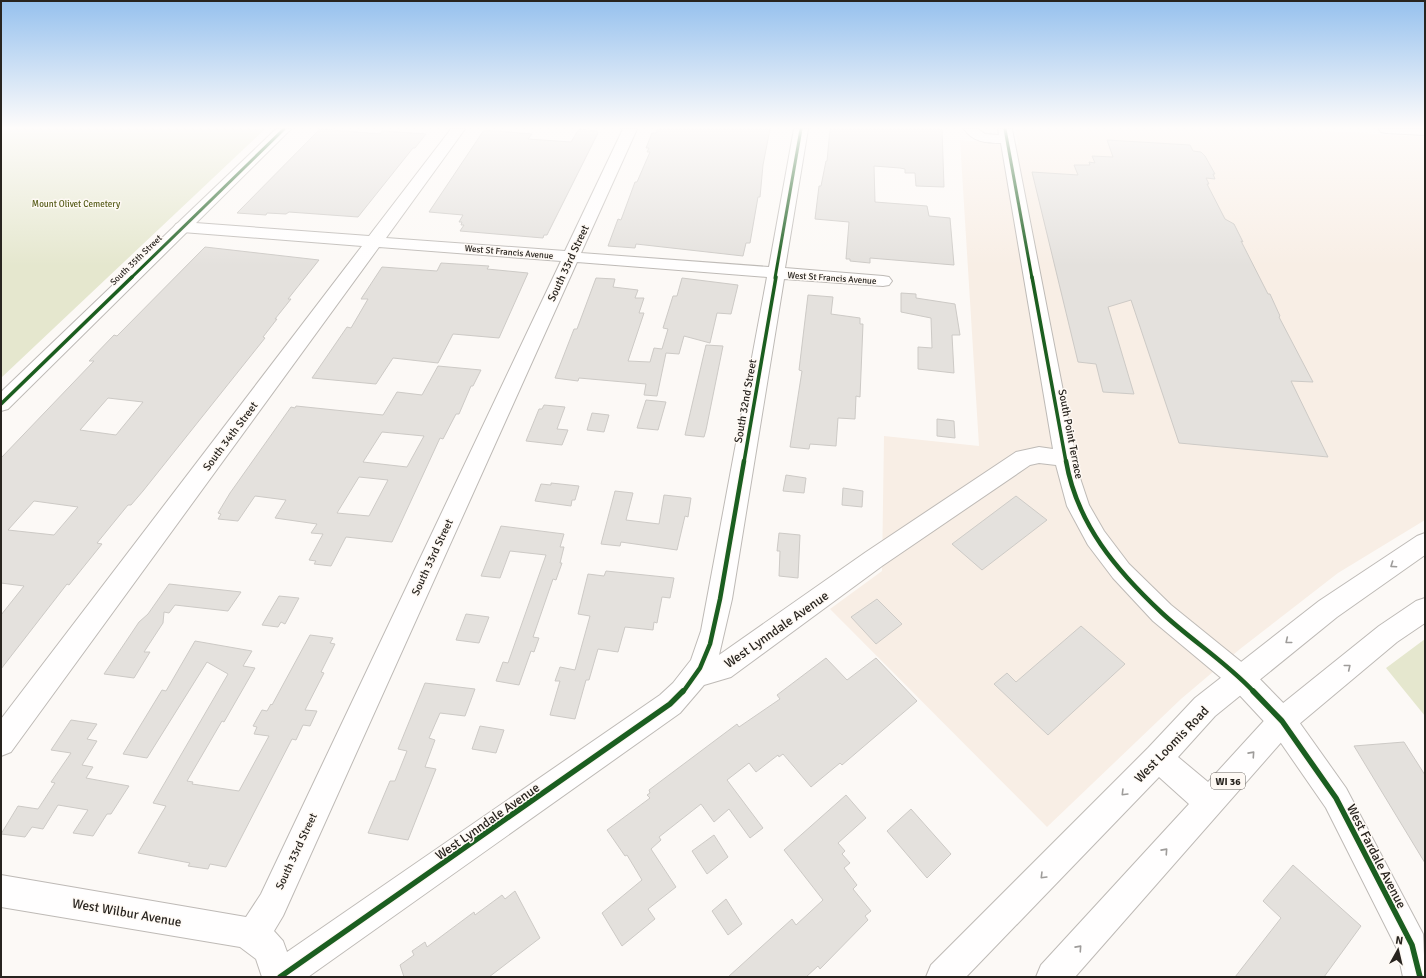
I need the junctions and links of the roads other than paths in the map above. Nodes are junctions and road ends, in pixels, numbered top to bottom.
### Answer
1 (236, 175) edge
2 (424, 175) edge
3 (609, 175) edge
4 (793, 175) edge
5 (1014, 175) edge
6 (182, 227) junction
7 (375, 242) junction
8 (571, 258) junction
9 (777, 274) junction
10 (883, 281) dead end
11 (1, 404) edge
12 (1066, 458) junction
13 (1425, 543) edge
14 (1425, 608) edge
15 (699, 674) junction
16 (1241, 678) junction
17 (1282, 721) junction
18 (1, 742) edge
19 (1158, 758) junction
20 (1209, 802) junction
21 (1, 891) edge
22 (253, 936) junction
23 (280, 977) edge
24 (943, 977) edge
25 (1053, 977) edge
26 (1420, 977) edge

1 - 6 street, South 35th Street
2 - 7 street, South 34th Street
3 - 8 street, South 33rd Street
4 - 9 street, South 32nd Street
5 - 12 street, South Point Terrace
6 - 7 street, West St Francis Avenue
6 - 11 street, South 35th Street
7 - 8 street, West St Francis Avenue
7 - 18 street, South 34th Street
8 - 9 street, West St Francis Avenue
8 - 22 street, South 33rd Street
9 - 10 street, West St Francis Avenue
9 - 15 street, South 32nd Street
12 - 15 street, West Lynndale Avenue
12 - 16 street, South Point Terrace
13 -> 16 street, West Loomis Road
17 -> 14 street, WI 36
15 - 23 street, West Lynndale Avenue
16 - 17 street, West Fardale Avenue
16 - 19 street, West Loomis Road
20 -> 17 street, WI 36
17 - 26 street, West Fardale Avenue
19 - 20 street
19 -> 24 street, West Loomis Road
25 -> 20 street, WI 36
21 - 22 street, West Wilbur Avenue
22 - 23 street

